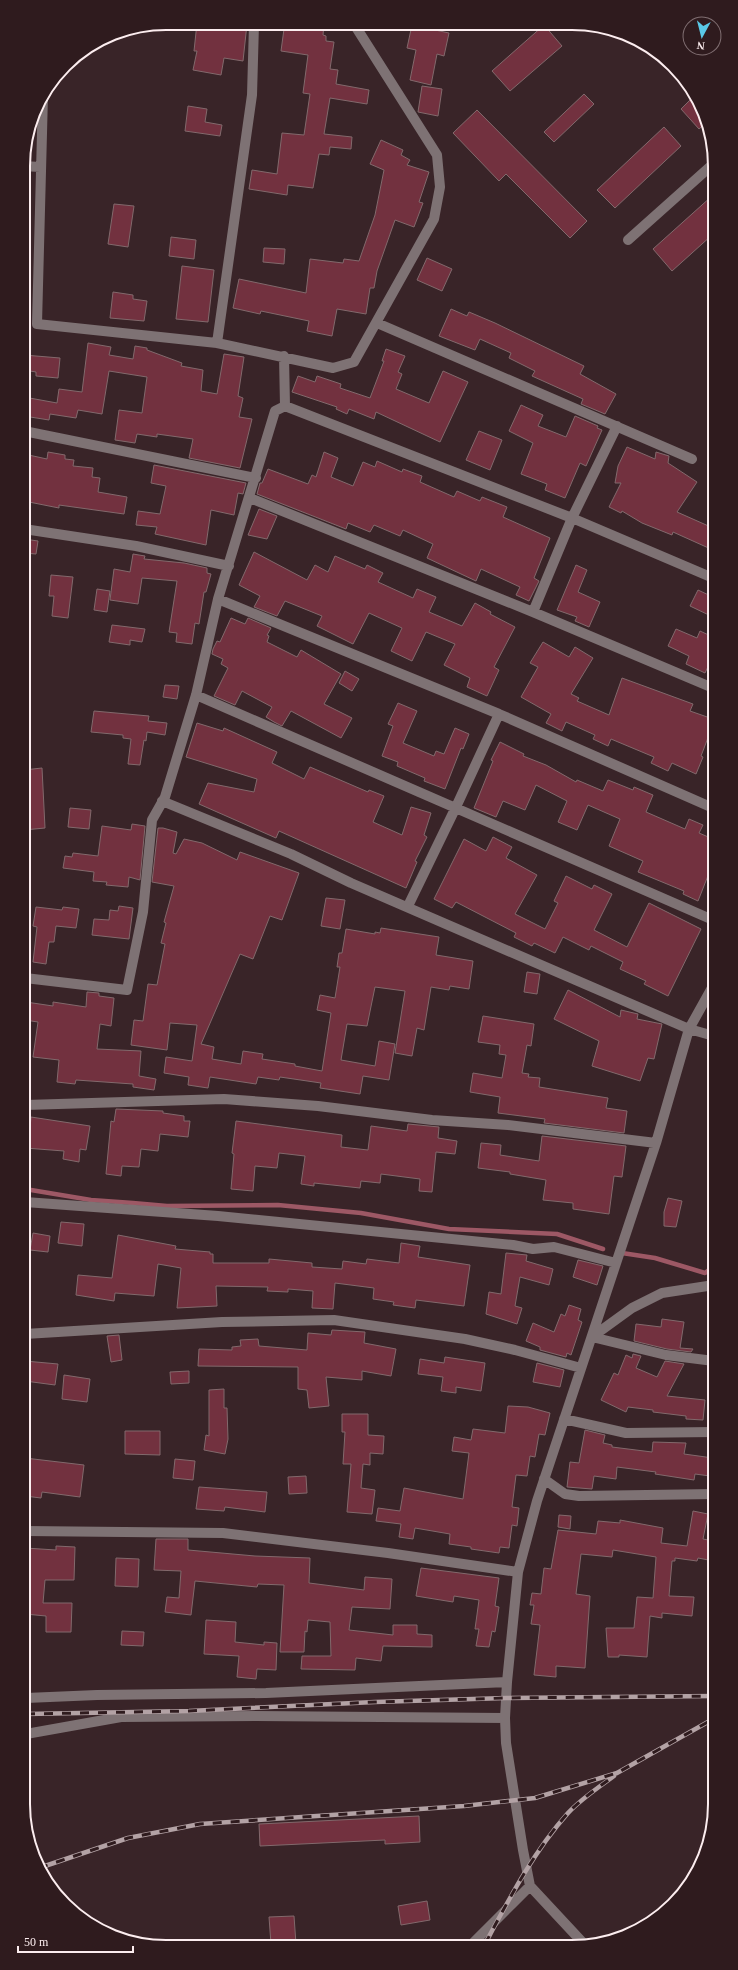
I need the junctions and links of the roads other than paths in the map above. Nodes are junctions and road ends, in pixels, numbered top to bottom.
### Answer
1 (254, 30) edge
2 (358, 30) edge
3 (43, 107) edge
4 (30, 166) edge
5 (40, 167) junction
6 (708, 169) edge
7 (628, 240) dead end
8 (377, 322) junction
9 (217, 343) junction
10 (284, 356) junction
11 (285, 406) junction
12 (617, 426) junction
13 (30, 432) edge
14 (692, 459) dead end
15 (256, 478) junction
16 (250, 498) junction
17 (572, 518) junction
18 (30, 530) edge
19 (229, 566) junction
20 (708, 576) edge
21 (218, 599) junction
22 (533, 612) junction
23 (708, 686) edge
24 (196, 695) junction
25 (499, 714) junction
26 (162, 801) junction
27 (708, 806) edge
28 (456, 807) junction
29 (408, 906) junction
30 (708, 918) edge
31 (30, 979) edge
32 (708, 996) edge
33 (689, 1029) junction
34 (708, 1034) edge
35 (30, 1105) edge
36 (656, 1143) junction
37 (30, 1202) edge
38 (616, 1263) junction
39 (708, 1286) edge
40 (30, 1334) edge
41 (592, 1337) junction
42 (708, 1361) edge
43 (581, 1368) junction
44 (564, 1419) junction
45 (708, 1432) edge
46 (544, 1479) junction
47 (708, 1494) edge
48 (30, 1531) edge
49 (518, 1572) junction
50 (507, 1682) junction
51 (30, 1698) edge
52 (505, 1718) junction
53 (30, 1733) edge
54 (530, 1886) junction
55 (476, 1940) edge
56 (580, 1940) edge

1 - 9 street
2 - 8 street
3 - 5 street
4 - 5 street
5 - 9 street
6 - 7 street
8 - 10 street
8 - 12 street
9 - 10 street
10 - 11 street
11 - 15 street
11 - 17 street
12 - 14 street
12 - 17 street
13 - 15 street
15 - 16 street
16 - 19 street
16 - 22 street
17 - 20 street
17 - 22 street
18 - 19 street
19 - 21 street
21 - 24 street
21 - 25 street
22 - 23 street
24 - 26 street
24 - 28 street
25 - 27 street
25 - 28 street
26 - 29 street
26 - 31 street
28 - 29 street
28 - 30 street
29 - 33 street
32 - 33 street
33 - 34 street
33 - 36 street
35 - 36 street
36 - 38 street
37 - 38 street
38 - 41 street
39 - 41 street
40 - 43 street
41 - 42 street
41 - 43 street
43 - 44 street
44 - 45 street
44 - 46 street
46 - 47 street
46 - 49 street
48 - 49 street
49 - 50 street
50 - 51 street
50 - 52 street
52 - 53 street
52 - 54 street
54 - 55 street
54 - 56 street

